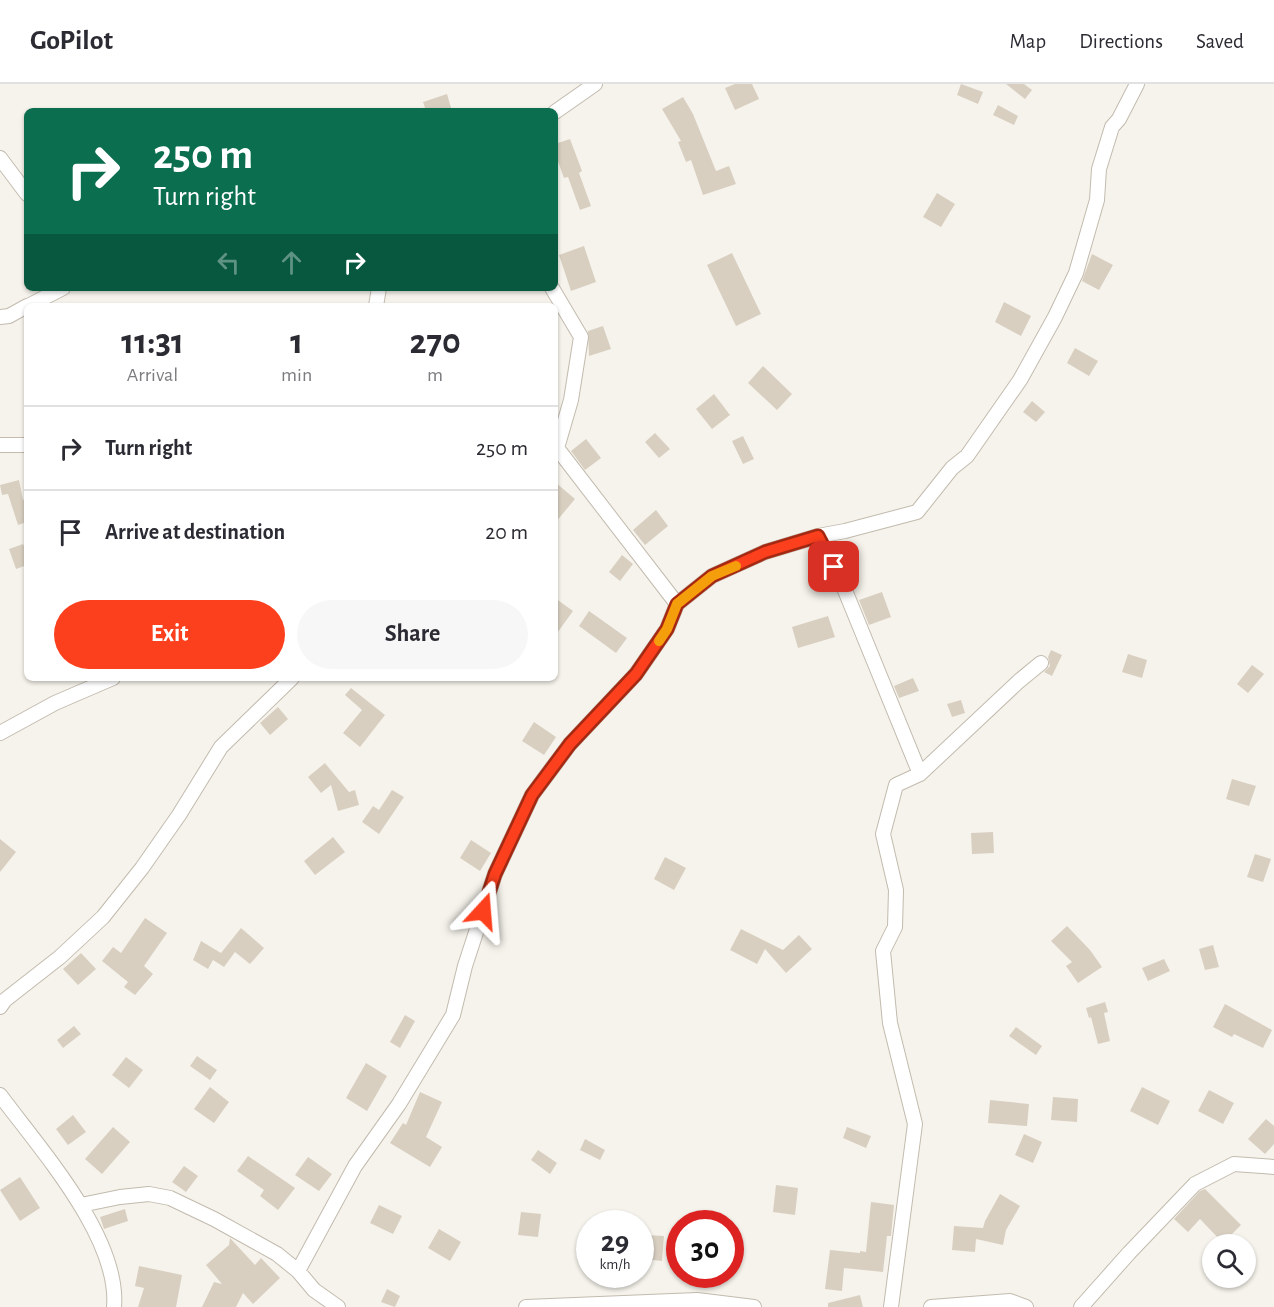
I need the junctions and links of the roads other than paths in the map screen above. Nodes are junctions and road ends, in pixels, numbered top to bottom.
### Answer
1 (595, 84) edge
2 (1137, 84) edge
3 (558, 110) edge
4 (0, 158) edge
5 (24, 190) edge
6 (57, 291) edge
7 (554, 291) edge
8 (33, 303) edge
9 (24, 308) edge
10 (0, 316) edge
11 (0, 445) edge
12 (24, 445) edge
13 (558, 445) edge
14 (558, 449) edge
15 (818, 536) junction
16 (677, 604) junction
17 (1041, 663) dead end
18 (105, 681) edge
19 (289, 681) edge
20 (0, 733) edge
21 (920, 774) junction
22 (0, 1007) edge
23 (0, 1095) edge
24 (1274, 1167) edge
25 (81, 1205) junction
26 (298, 1271) junction
27 (114, 1307) edge
28 (338, 1307) edge
29 (526, 1307) edge
30 (754, 1307) edge
31 (891, 1307) edge
32 (930, 1307) edge
33 (1026, 1307) edge
34 (1081, 1307) edge

1 - 3 street
2 - 15 street
4 - 5 street
6 - 8 street
7 - 13 street
9 - 10 street
11 - 12 street
14 - 16 street
15 - 16 street
15 - 21 street
16 - 26 street
17 - 21 street
18 - 20 street
19 - 22 street
21 - 31 street
23 - 25 street
24 - 34 street
25 - 26 street
25 - 27 street
26 - 28 street
29 - 30 street
32 - 33 street

